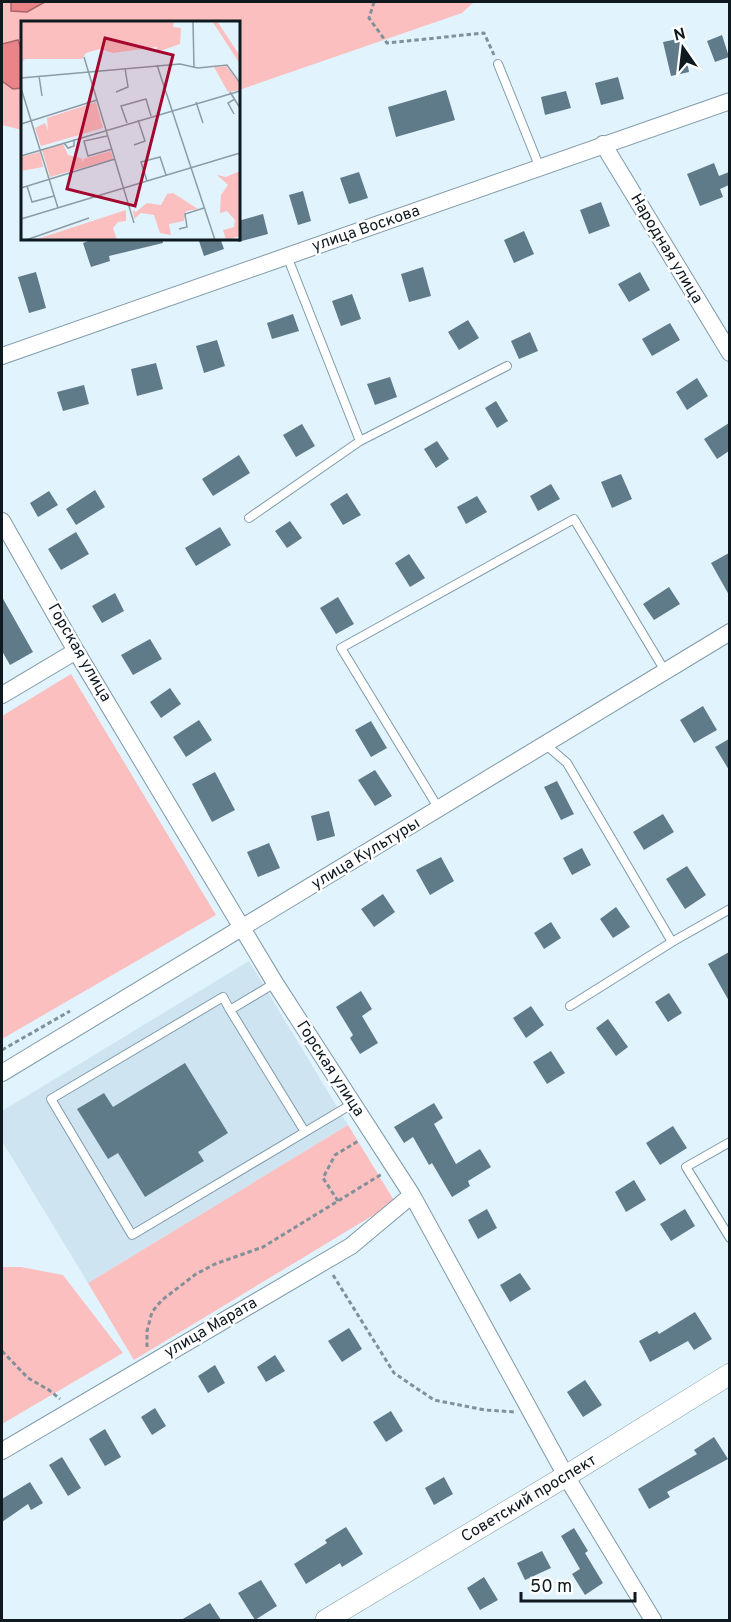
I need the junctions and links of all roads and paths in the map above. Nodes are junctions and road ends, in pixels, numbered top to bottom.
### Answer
1 (374, 2) edge
2 (498, 64) joint
3 (729, 101) edge
4 (603, 144) junction
5 (540, 168) junction
6 (287, 256) junction
7 (729, 354) edge
8 (2, 356) edge
9 (507, 366) dead end
10 (360, 441) junction
11 (249, 518) dead end
12 (2, 521) edge
13 (729, 633) edge
14 (76, 651) junction
15 (665, 671) junction
16 (2, 695) edge
17 (545, 744) junction
18 (439, 810) junction
19 (729, 909) edge
20 (242, 928) junction
21 (672, 942) junction
22 (275, 983) junction
23 (570, 1006) dead end
24 (230, 1010) junction
25 (2, 1073) edge
26 (352, 1104) junction
27 (305, 1132) junction
28 (358, 1141) dead end
29 (729, 1142) edge
30 (378, 1176) dead end
31 (412, 1195) junction
32 (339, 1201) junction
33 (729, 1238) edge
34 (324, 1262) junction
35 (2, 1351) edge
36 (148, 1365) junction
37 (729, 1374) edge
38 (72, 1410) junction
39 (532, 1412) junction
40 (2, 1451) edge
41 (566, 1476) junction
42 (326, 1620) edge
43 (653, 1620) edge

1 - 2 path
2 - 5 lane
3 - 4 street, улица Воскова
4 - 5 street, улица Воскова
4 - 7 street, Народная улица
5 - 6 street, улица Воскова
6 - 8 street, улица Воскова
6 - 10 lane
9 - 10 lane
10 - 11 lane
12 - 14 street, Горская улица
13 - 15 street, улица Культуры
14 - 16 street
14 - 20 street, Горская улица
15 - 17 street, улица Культуры
15 - 18 lane
17 - 18 street, улица Культуры
17 - 21 lane
18 - 20 street, улица Культуры
19 - 21 lane
20 - 22 street, Горская улица
20 - 25 street, улица Культуры
21 - 23 lane
22 - 24 lane
22 - 26 street, Горская улица
24 - 27 lane
24 - 27 lane
26 - 27 lane
26 - 31 street, Горская улица
28 - 32 path
29 - 33 lane
30 - 32 path
31 - 34 street, улица Марата
31 - 39 street, Горская улица
32 - 36 path
34 - 36 street, улица Марата
34 - 39 path
35 - 38 path
36 - 38 street, улица Марата
37 - 41 street, Советский проспект
38 - 40 street, улица Марата
39 - 41 street, Горская улица
41 - 42 street, Советский проспект
41 - 43 street, Горская улица

